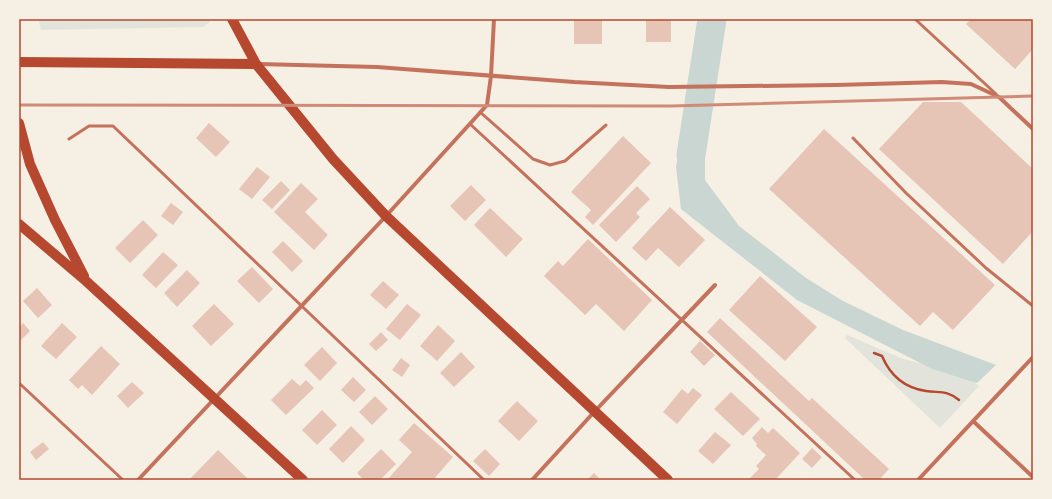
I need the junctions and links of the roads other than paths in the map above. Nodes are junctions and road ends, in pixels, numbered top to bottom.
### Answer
1 (232, 19) edge
2 (494, 19) edge
3 (915, 19) edge
4 (19, 62) edge
5 (256, 64) junction
6 (491, 76) junction
7 (998, 97) junction
8 (480, 112) junction
9 (19, 123) edge
10 (470, 124) junction
11 (606, 125) dead end
12 (1033, 129) edge
13 (853, 138) dead end
14 (69, 139) dead end
15 (386, 216) junction
16 (19, 224) edge
17 (86, 281) junction
18 (715, 286) dead end
19 (1033, 306) edge
20 (301, 307) junction
21 (682, 320) junction
22 (1033, 357) edge
23 (19, 383) edge
24 (215, 398) junction
25 (595, 411) junction
26 (973, 421) junction
27 (1033, 477) edge
28 (123, 480) edge
29 (138, 480) edge
30 (303, 480) edge
31 (484, 480) edge
32 (532, 480) edge
33 (668, 480) edge
34 (855, 480) edge
35 (918, 480) edge

1 - 5 main road
2 - 6 street
3 - 7 lane
4 - 5 main road
5 - 6 street
5 - 15 main road
6 - 7 street
6 - 8 street
7 - 12 street
8 - 10 street
8 - 11 lane
9 - 17 main road
10 - 15 street
10 - 21 lane
13 - 19 lane
14 - 20 lane
15 - 20 street
15 - 25 main road
16 - 17 main road
17 - 24 main road
18 - 21 street
20 - 24 street
20 - 31 lane
21 - 25 street
21 - 34 lane
22 - 26 street
23 - 28 lane
24 - 29 street
24 - 30 main road
25 - 32 street
25 - 33 main road
26 - 27 street
26 - 35 street

